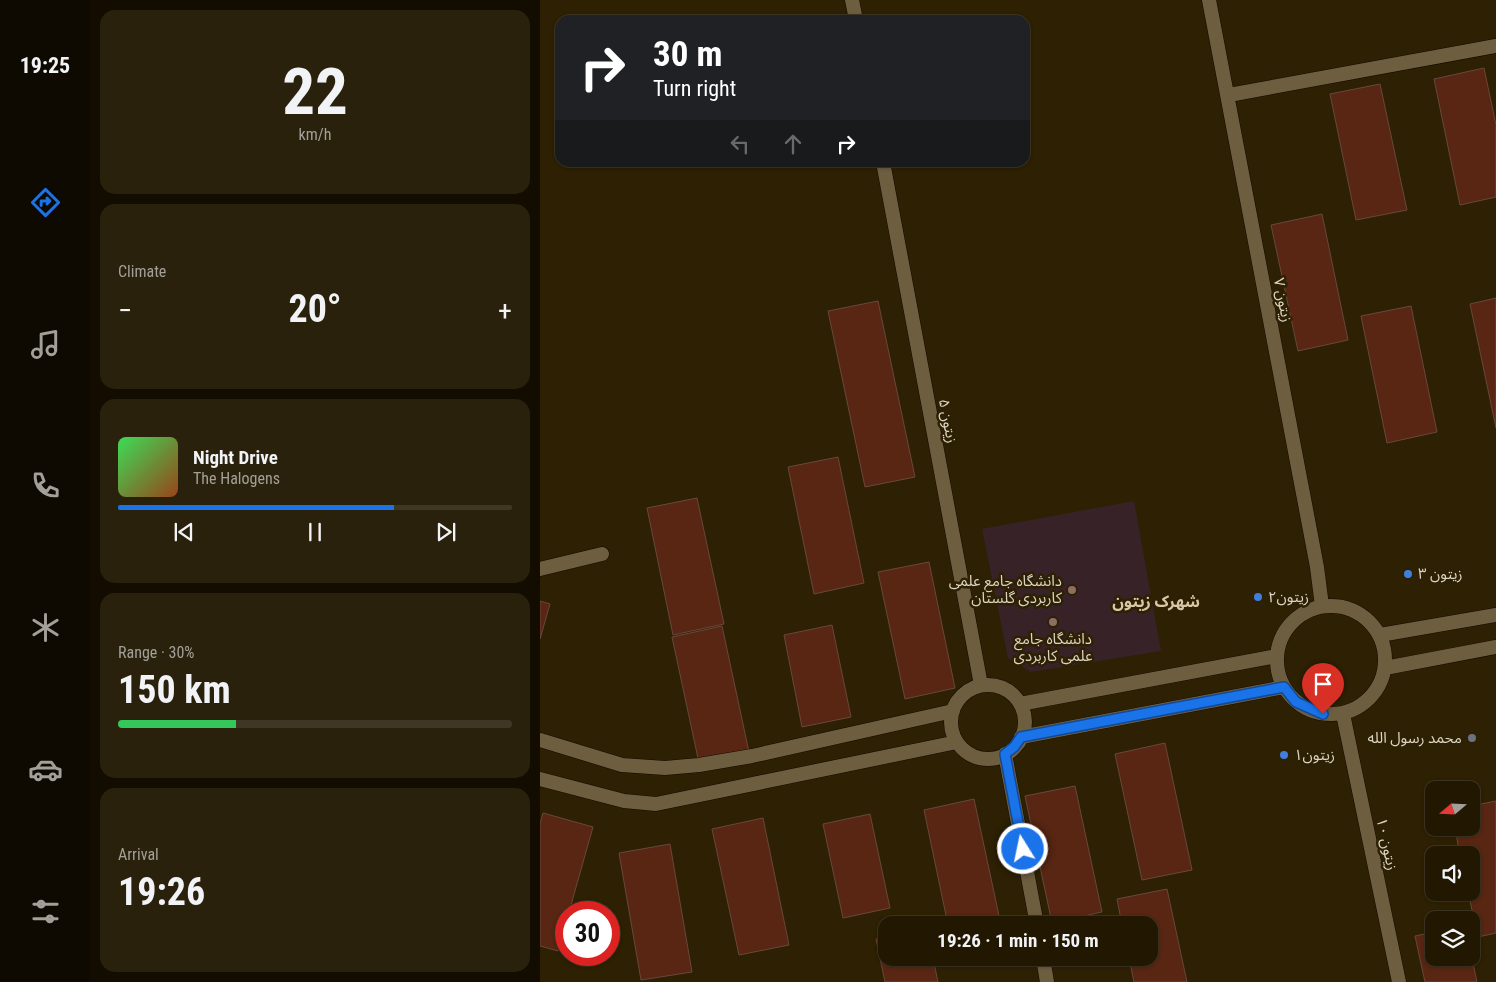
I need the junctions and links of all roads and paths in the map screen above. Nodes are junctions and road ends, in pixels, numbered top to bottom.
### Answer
1 (852, 0) edge
2 (1209, 0) edge
3 (855, 15) edge
4 (1496, 46) edge
5 (1228, 95) junction
6 (884, 167) edge
7 (602, 554) dead end
8 (540, 569) edge
9 (1322, 606) junction
10 (1496, 615) edge
11 (1380, 635) junction
12 (1496, 647) edge
13 (1277, 656) junction
14 (1385, 668) junction
15 (981, 685) junction
16 (1284, 687) junction
17 (1020, 704) junction
18 (953, 710) junction
19 (1343, 714) junction
20 (1021, 737) junction
21 (540, 740) edge
22 (957, 742) junction
23 (1005, 754) junction
24 (540, 778) edge
25 (1035, 916) edge
26 (1044, 966) edge
27 (1047, 982) edge
28 (1399, 982) edge

1 - 3 street
2 - 5 street, زیتون ۷
4 - 5 street
5 - 9 street, زیتون ۷
6 - 15 street, زیتون ۵
7 - 8 street
9 - 11 street
9 - 13 street
10 - 11 street
11 - 14 street
12 - 14 street
13 - 16 street
13 - 17 street
14 - 19 street
15 - 17 street
15 - 18 street
16 - 19 street
16 - 20 street
17 - 20 street
18 - 21 street
18 - 22 street
19 - 28 street, زیتون ۱۰
20 - 23 street
22 - 23 street
22 - 24 street
23 - 25 street
26 - 27 street

